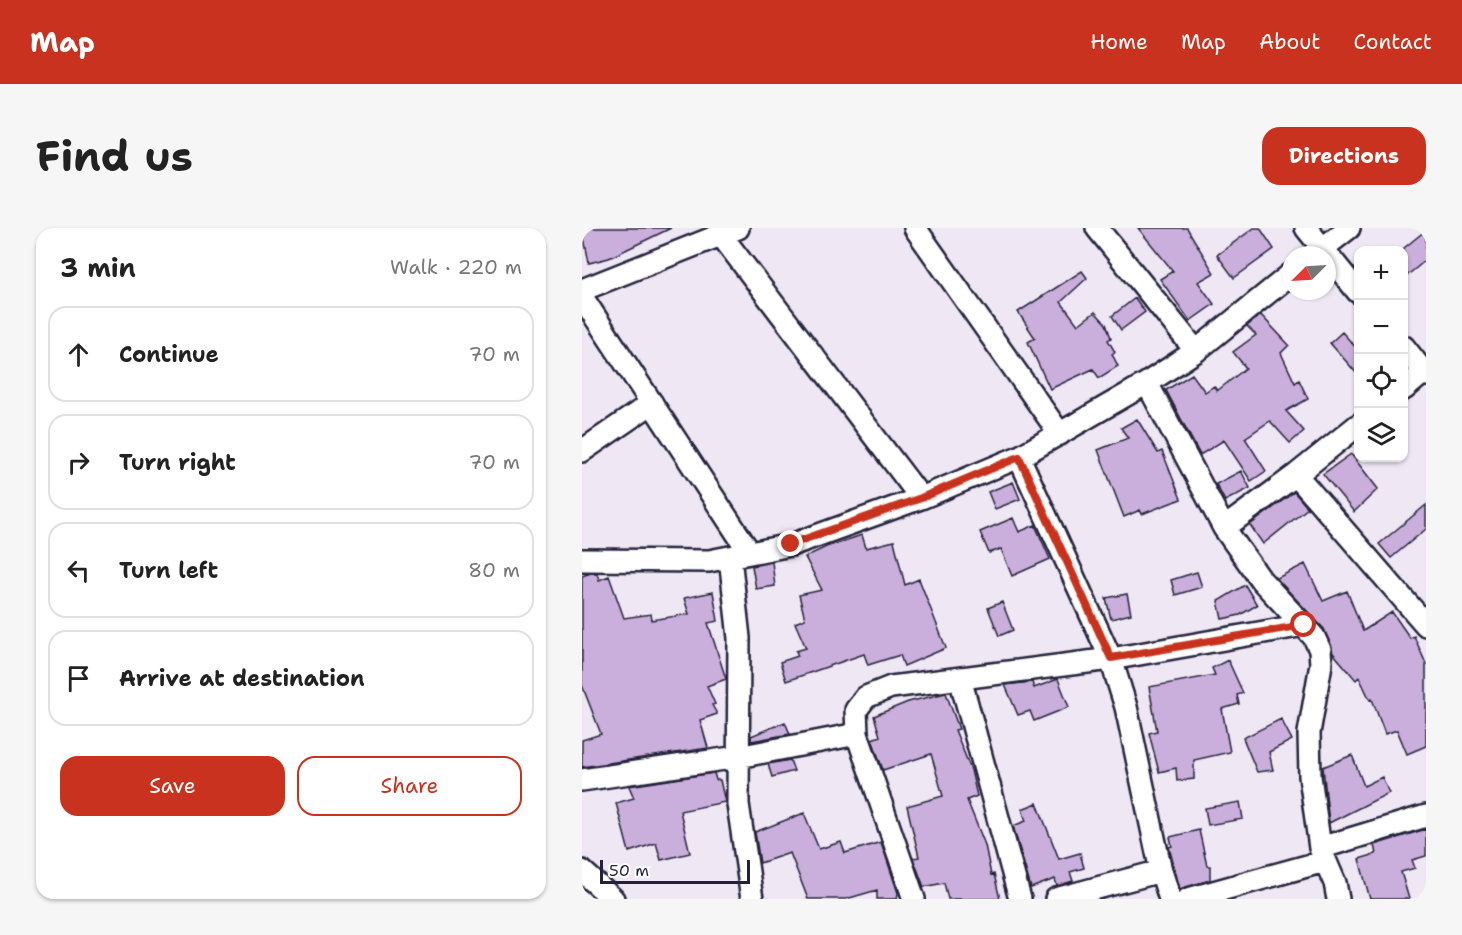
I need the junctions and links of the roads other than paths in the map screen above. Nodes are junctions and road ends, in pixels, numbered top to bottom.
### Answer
1 (915, 228) edge
2 (1097, 228) edge
3 (1306, 228) edge
4 (1349, 228) edge
5 (730, 232) edge
6 (1315, 246) edge
7 (1325, 246) edge
8 (1336, 269) edge
9 (1282, 281) edge
10 (1354, 287) edge
11 (582, 290) edge
12 (582, 297) edge
13 (1196, 351) junction
14 (1408, 352) edge
15 (1425, 373) edge
16 (1147, 383) junction
17 (1408, 386) edge
18 (652, 404) junction
19 (1354, 429) edge
20 (1060, 434) junction
21 (582, 451) edge
22 (1019, 457) junction
23 (1296, 475) junction
24 (921, 498) junction
25 (1224, 528) junction
26 (740, 555) junction
27 (582, 560) edge
28 (1304, 625) junction
29 (1426, 626) edge
30 (1111, 658) junction
31 (960, 678) junction
32 (857, 734) junction
33 (738, 757) junction
34 (582, 780) edge
35 (1426, 816) edge
36 (1322, 855) junction
37 (582, 871) edge
38 (1161, 871) junction
39 (614, 899) edge
40 (752, 899) edge
41 (914, 899) edge
42 (1020, 899) edge
43 (1056, 899) edge
44 (1170, 899) edge
45 (1188, 899) edge
46 (1338, 899) edge

1 - 20 street
2 - 13 street
3 - 6 street
4 - 7 street
5 - 11 street
5 - 24 street
8 - 10 street
9 - 13 street
12 - 18 street
13 - 16 street
14 - 15 street
15 - 17 street
16 - 20 street
16 - 25 street
18 - 21 street
18 - 26 street
19 - 23 street
20 - 22 street
22 - 24 street
22 - 30 street
23 - 25 street
23 - 29 street
24 - 26 street
25 - 28 street
26 - 27 street
26 - 33 street
28 - 30 street
28 - 36 street
30 - 31 street
30 - 38 street
31 - 32 street
31 - 42 street
32 - 33 street
32 - 41 street
33 - 34 street
33 - 40 street
35 - 36 street
36 - 45 street
36 - 46 street
37 - 39 street
38 - 43 street
38 - 44 street

